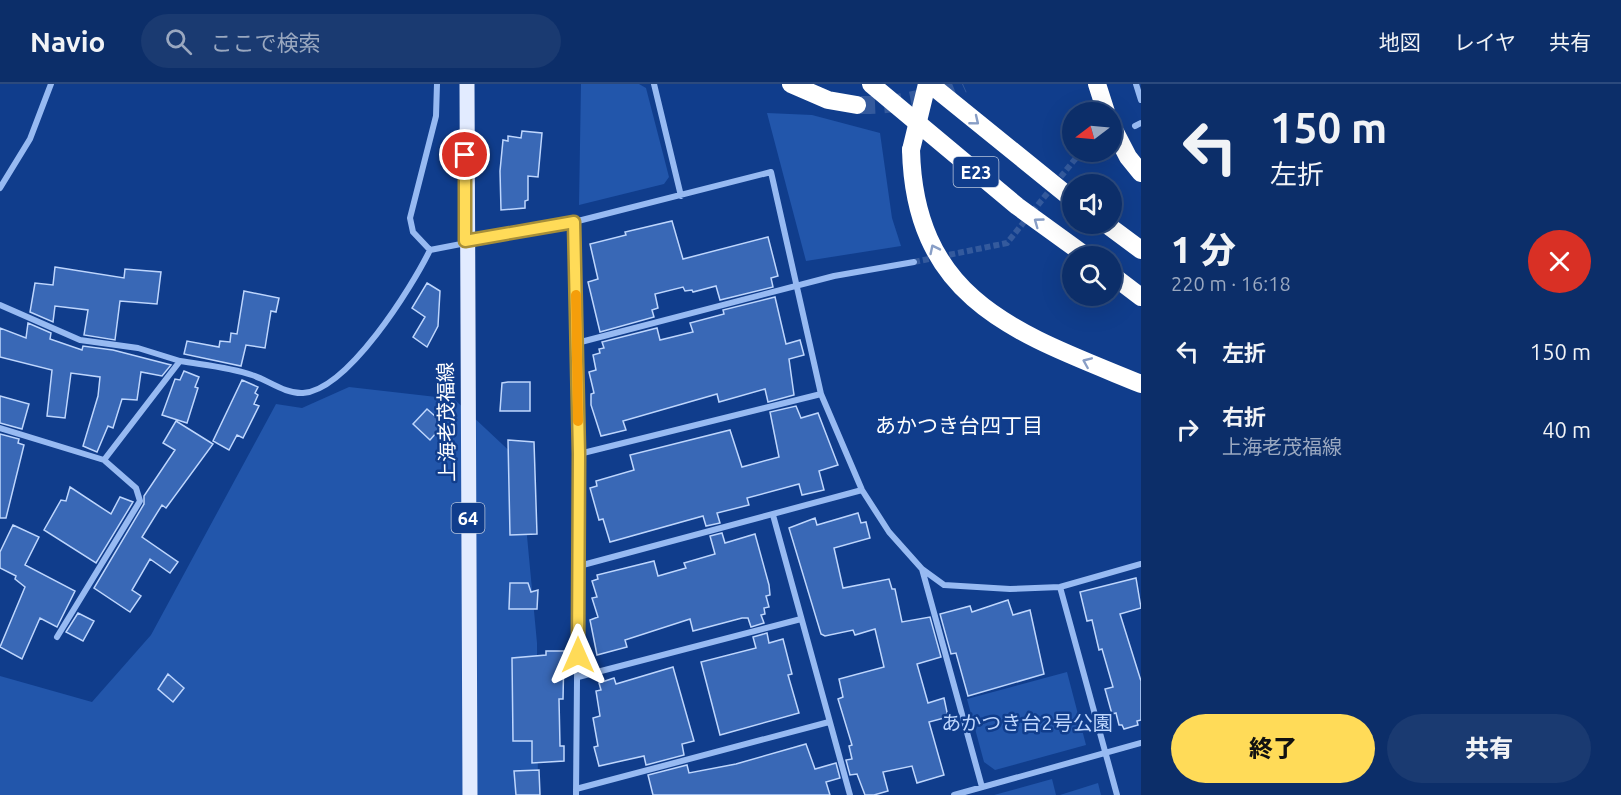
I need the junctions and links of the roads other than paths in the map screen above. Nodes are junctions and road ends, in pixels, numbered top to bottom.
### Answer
1 (51, 84) edge
2 (437, 84) edge
3 (466, 84) edge
4 (654, 84) edge
5 (791, 84) edge
6 (871, 84) edge
7 (928, 84) edge
8 (1097, 84) edge
9 (1136, 84) edge
10 (1141, 100) edge
11 (1103, 102) edge
12 (857, 105) tunnel mouth
13 (1122, 145) edge
14 (1141, 173) edge
15 (0, 188) edge
16 (1062, 191) edge
17 (681, 196) junction
18 (574, 222) junction
19 (1119, 234) edge
20 (465, 241) junction
21 (1072, 246) edge
22 (430, 250) junction
23 (1141, 250) edge
24 (914, 262) tunnel mouth
25 (1122, 283) edge
26 (797, 286) junction
27 (1141, 297) edge
28 (0, 305) edge
29 (577, 343) junction
30 (180, 361) junction
31 (1141, 384) edge
32 (821, 394) junction
33 (0, 428) edge
34 (579, 454) junction
35 (104, 460) junction
36 (862, 490) junction
37 (773, 515) junction
38 (1141, 564) edge
39 (579, 566) junction
40 (922, 569) junction
41 (1060, 587) junction
42 (801, 618) junction
43 (57, 637) dead end
44 (578, 677) junction
45 (829, 722) junction
46 (1141, 743) edge
47 (1105, 753) junction
48 (982, 787) junction
49 (576, 792) edge
50 (470, 795) edge
51 (850, 795) edge
52 (954, 795) edge
53 (1117, 795) edge

1 - 15 street
2 - 22 street
3 - 20 main road, 上海老茂福線 / 64
4 - 17 street
5 - 12 highway
21 -> 6 highway, E23
7 -> 16 highway, E23
31 -> 7 highway, bridge
8 - 11 highway
9 - 10 street
13 - 14 highway
17 - 18 street
17 - 26 street
18 - 20 street
18 - 29 street
19 - 23 highway
20 - 22 street
20 - 50 main road, 上海老茂福線 / 64
22 - 30 street
24 - 26 street
25 - 27 highway
26 - 29 street
26 - 32 street
28 - 30 street
29 - 34 street
30 - 35 street
32 - 34 street
32 - 36 street
33 - 35 street
34 - 39 street
35 - 43 street
36 - 37 street
36 - 40 street
37 - 39 street
37 - 42 street
38 - 41 street
39 - 44 street
40 - 41 street
40 - 48 street
41 - 47 street
42 - 44 street
42 - 45 street
44 - 49 street
45 - 49 street
45 - 51 street
46 - 47 street
47 - 48 street
47 - 53 street
48 - 52 street

